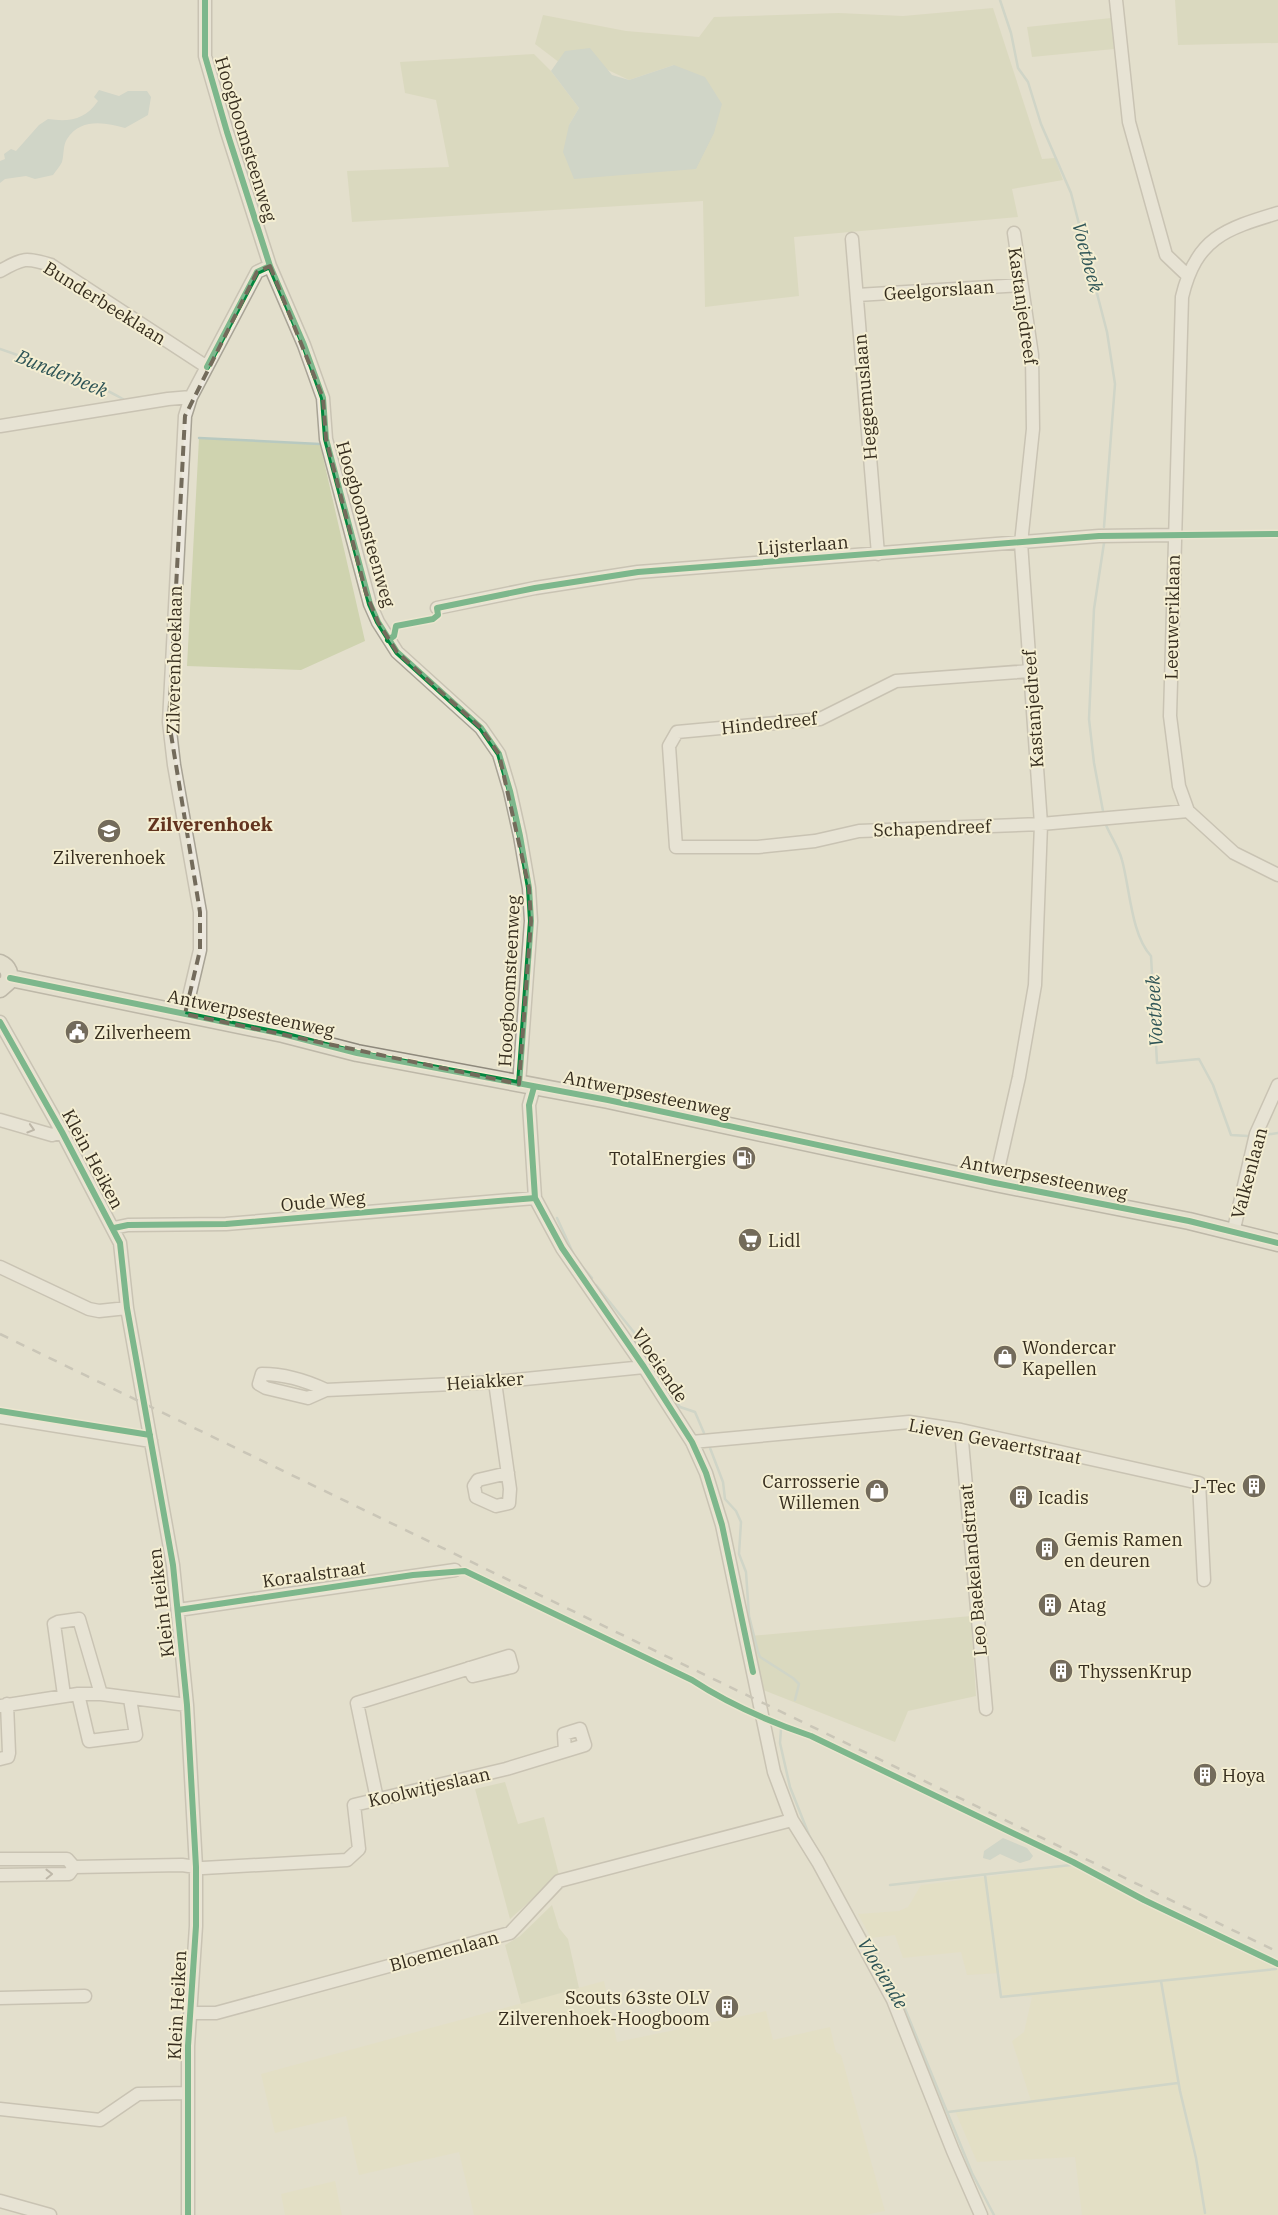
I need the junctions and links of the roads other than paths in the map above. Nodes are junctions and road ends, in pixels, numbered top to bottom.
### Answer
1 (205, 0) edge
2 (1116, 0) edge
3 (1278, 213) edge
4 (1014, 233) dead end
5 (852, 239) dead end
6 (270, 266) junction
7 (0, 271) edge
8 (1187, 275) junction
9 (1021, 284) junction
10 (857, 295) junction
11 (207, 367) junction
12 (191, 397) junction
13 (0, 426) edge
14 (1174, 535) junction
15 (1021, 543) junction
16 (878, 554) junction
17 (437, 608) dead end
18 (1030, 670) junction
19 (1188, 812) junction
20 (1041, 824) junction
21 (676, 847) joint
22 (1278, 875) edge
23 (0, 963) edge
24 (5, 984) edge
25 (185, 1014) junction
26 (0, 1022) edge
27 (527, 1085) junction
28 (1278, 1085) edge
29 (0, 1120) edge
30 (62, 1132) junction
31 (995, 1183) junction
32 (535, 1198) junction
33 (114, 1228) junction
34 (1233, 1233) junction
35 (1278, 1242) edge
36 (0, 1268) edge
37 (128, 1308) junction
38 (644, 1367) junction
39 (495, 1382) junction
40 (326, 1390) dead end
41 (0, 1417) edge
42 (961, 1430) junction
43 (152, 1441) junction
44 (692, 1442) junction
45 (508, 1473) dead end
46 (455, 1570) dead end
47 (1204, 1580) dead end
48 (178, 1610) junction
49 (469, 1668) dead end
50 (78, 1694) junction
51 (101, 1694) junction
52 (64, 1695) junction
53 (130, 1699) junction
54 (4, 1705) edge
55 (187, 1706) junction
56 (986, 1709) dead end
57 (565, 1752) dead end
58 (0, 1759) edge
59 (377, 1798) junction
60 (792, 1820) junction
61 (0, 1859) edge
62 (74, 1867) junction
63 (196, 1867) junction
64 (0, 1875) edge
65 (84, 1996) dead end
66 (0, 1998) edge
67 (192, 2013) junction
68 (188, 2093) junction
69 (0, 2109) edge
70 (0, 2201) edge
71 (50, 2215) edge
72 (188, 2215) edge
73 (981, 2215) edge

1 - 6 street, Hoogboomsteenweg
2 - 8 street
3 - 8 street, Leeuweriklaan
4 - 9 street, Kastanjedreef
5 - 10 street, Heggemuslaan
6 - 11 street, Zilverenhoeklaan
6 - 27 street, Hoogboomsteenweg
7 - 11 street, Bunderbeeklaan
8 - 14 street, Leeuweriklaan
9 - 10 street, Geelgorslaan
9 - 15 street, Kastanjedreef
10 - 16 street, Heggemuslaan
11 - 12 street, Zilverenhoeklaan
12 - 13 street
12 - 25 street, Zilverenhoeklaan
14 - 15 street, Lijsterlaan
14 - 19 street, Leeuweriklaan
15 - 16 street, Lijsterlaan
15 - 18 street, Kastanjedreef
16 - 17 street, Lijsterlaan
18 - 20 street, Kastanjedreef
18 - 21 street, Hindedreef
19 - 20 street, Schapendreef
19 - 22 street, Leeuweriklaan
20 - 21 street, Schapendreef
20 - 31 street, Kastanjedreef
23 - 24 main road
24 - 25 main road, Antwerpsesteenweg
25 - 27 main road, Antwerpsesteenweg
26 - 30 street, Klein Heiken
27 - 31 main road, Antwerpsesteenweg
27 - 32 street, Vloeiende
28 - 34 street, Valkenlaan
29 -> 30 street
30 - 33 street, Klein Heiken
31 - 34 main road, Antwerpsesteenweg
32 - 33 street, Oude Weg
32 - 38 street, Vloeiende
33 - 37 street, Klein Heiken
34 - 35 main road, Antwerpsesteenweg
36 - 37 street
37 - 43 street, Klein Heiken
38 - 39 street, Heiakker
38 - 44 street, Vloeiende
39 - 40 street, Heiakker
39 - 45 street
41 - 43 street
42 - 44 street, Lieven Gevaertstraat
42 - 47 street, Lieven Gevaertstraat
42 - 56 street, Leo Baekelandstraat
43 - 48 street, Klein Heiken
44 - 60 street, Vloeiende
46 - 48 street, Koraalstraat
48 - 55 street, Klein Heiken
49 - 59 street
50 - 51 street
50 - 52 street
50 - 53 street
51 - 52 street
51 - 53 street
52 - 54 street
53 - 55 street
54 - 58 street
55 - 63 street, Klein Heiken
57 - 59 street, Koolwitjeslaan
59 - 63 street, Koolwitjeslaan
60 - 67 street, Bloemenlaan
60 - 73 street, Vloeiende
61 - 62 street
62 - 63 street
64 -> 62 street
63 - 67 street, Klein Heiken
65 - 66 street
67 - 68 street, Klein Heiken
68 - 69 street
68 - 72 street, Klein Heiken
70 - 71 street

